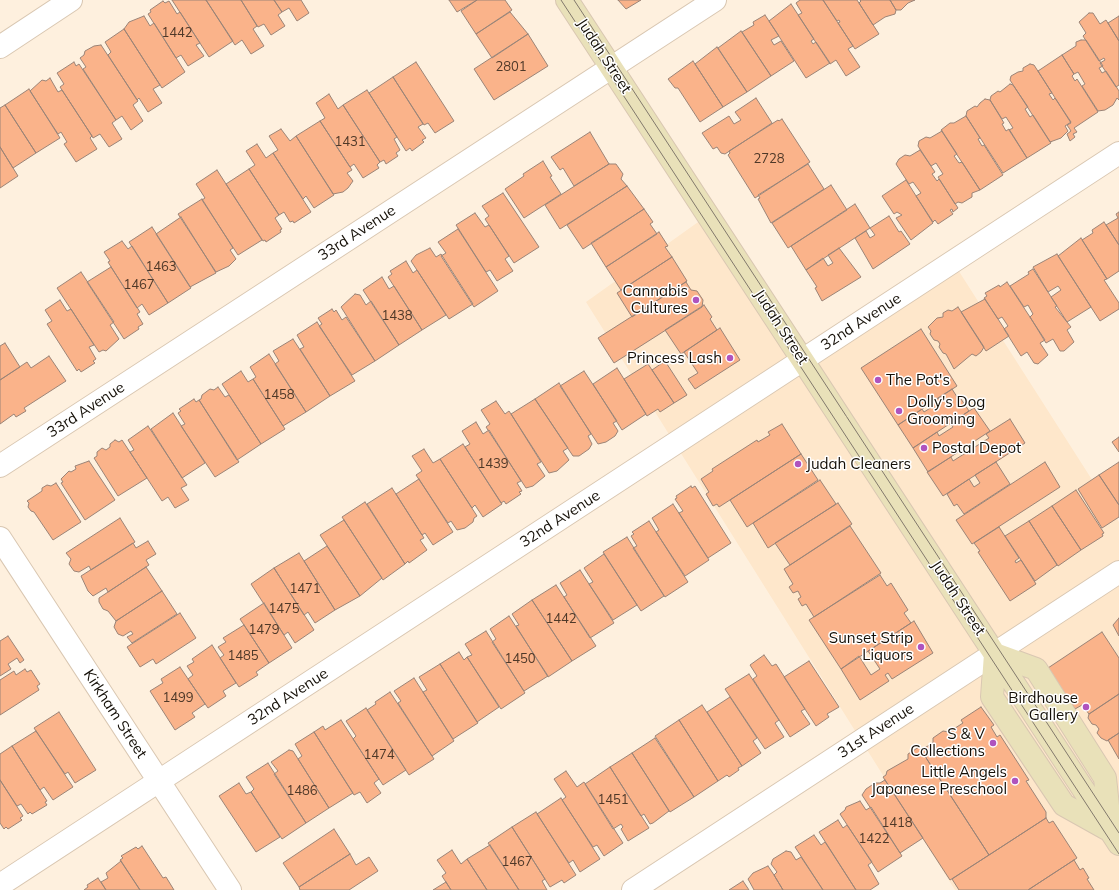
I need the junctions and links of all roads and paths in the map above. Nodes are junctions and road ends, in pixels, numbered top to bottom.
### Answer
1 (72, 0) edge
2 (567, 0) edge
3 (715, 0) edge
4 (0, 47) edge
5 (612, 68) junction
6 (1119, 153) edge
7 (803, 360) junction
8 (0, 466) edge
9 (0, 538) edge
10 (1119, 572) edge
11 (995, 654) junction
12 (159, 781) junction
13 (1115, 838) edge
14 (0, 885) edge
15 (230, 890) edge
16 (633, 890) edge

1 - 4 street
2 - 5 street, Judah Street
3 - 5 street, 33rd Avenue
5 - 7 street, Judah Street
5 - 8 street, 33rd Avenue
6 - 7 street, 32nd Avenue
7 - 11 street, Judah Street
7 - 12 street, 32nd Avenue
9 - 12 street, Kirkham Street
10 - 11 street, 31st Avenue
11 - 13 street, Judah Street
11 - 16 street, 31st Avenue
12 - 14 street, 32nd Avenue
12 - 15 street, Kirkham Street

